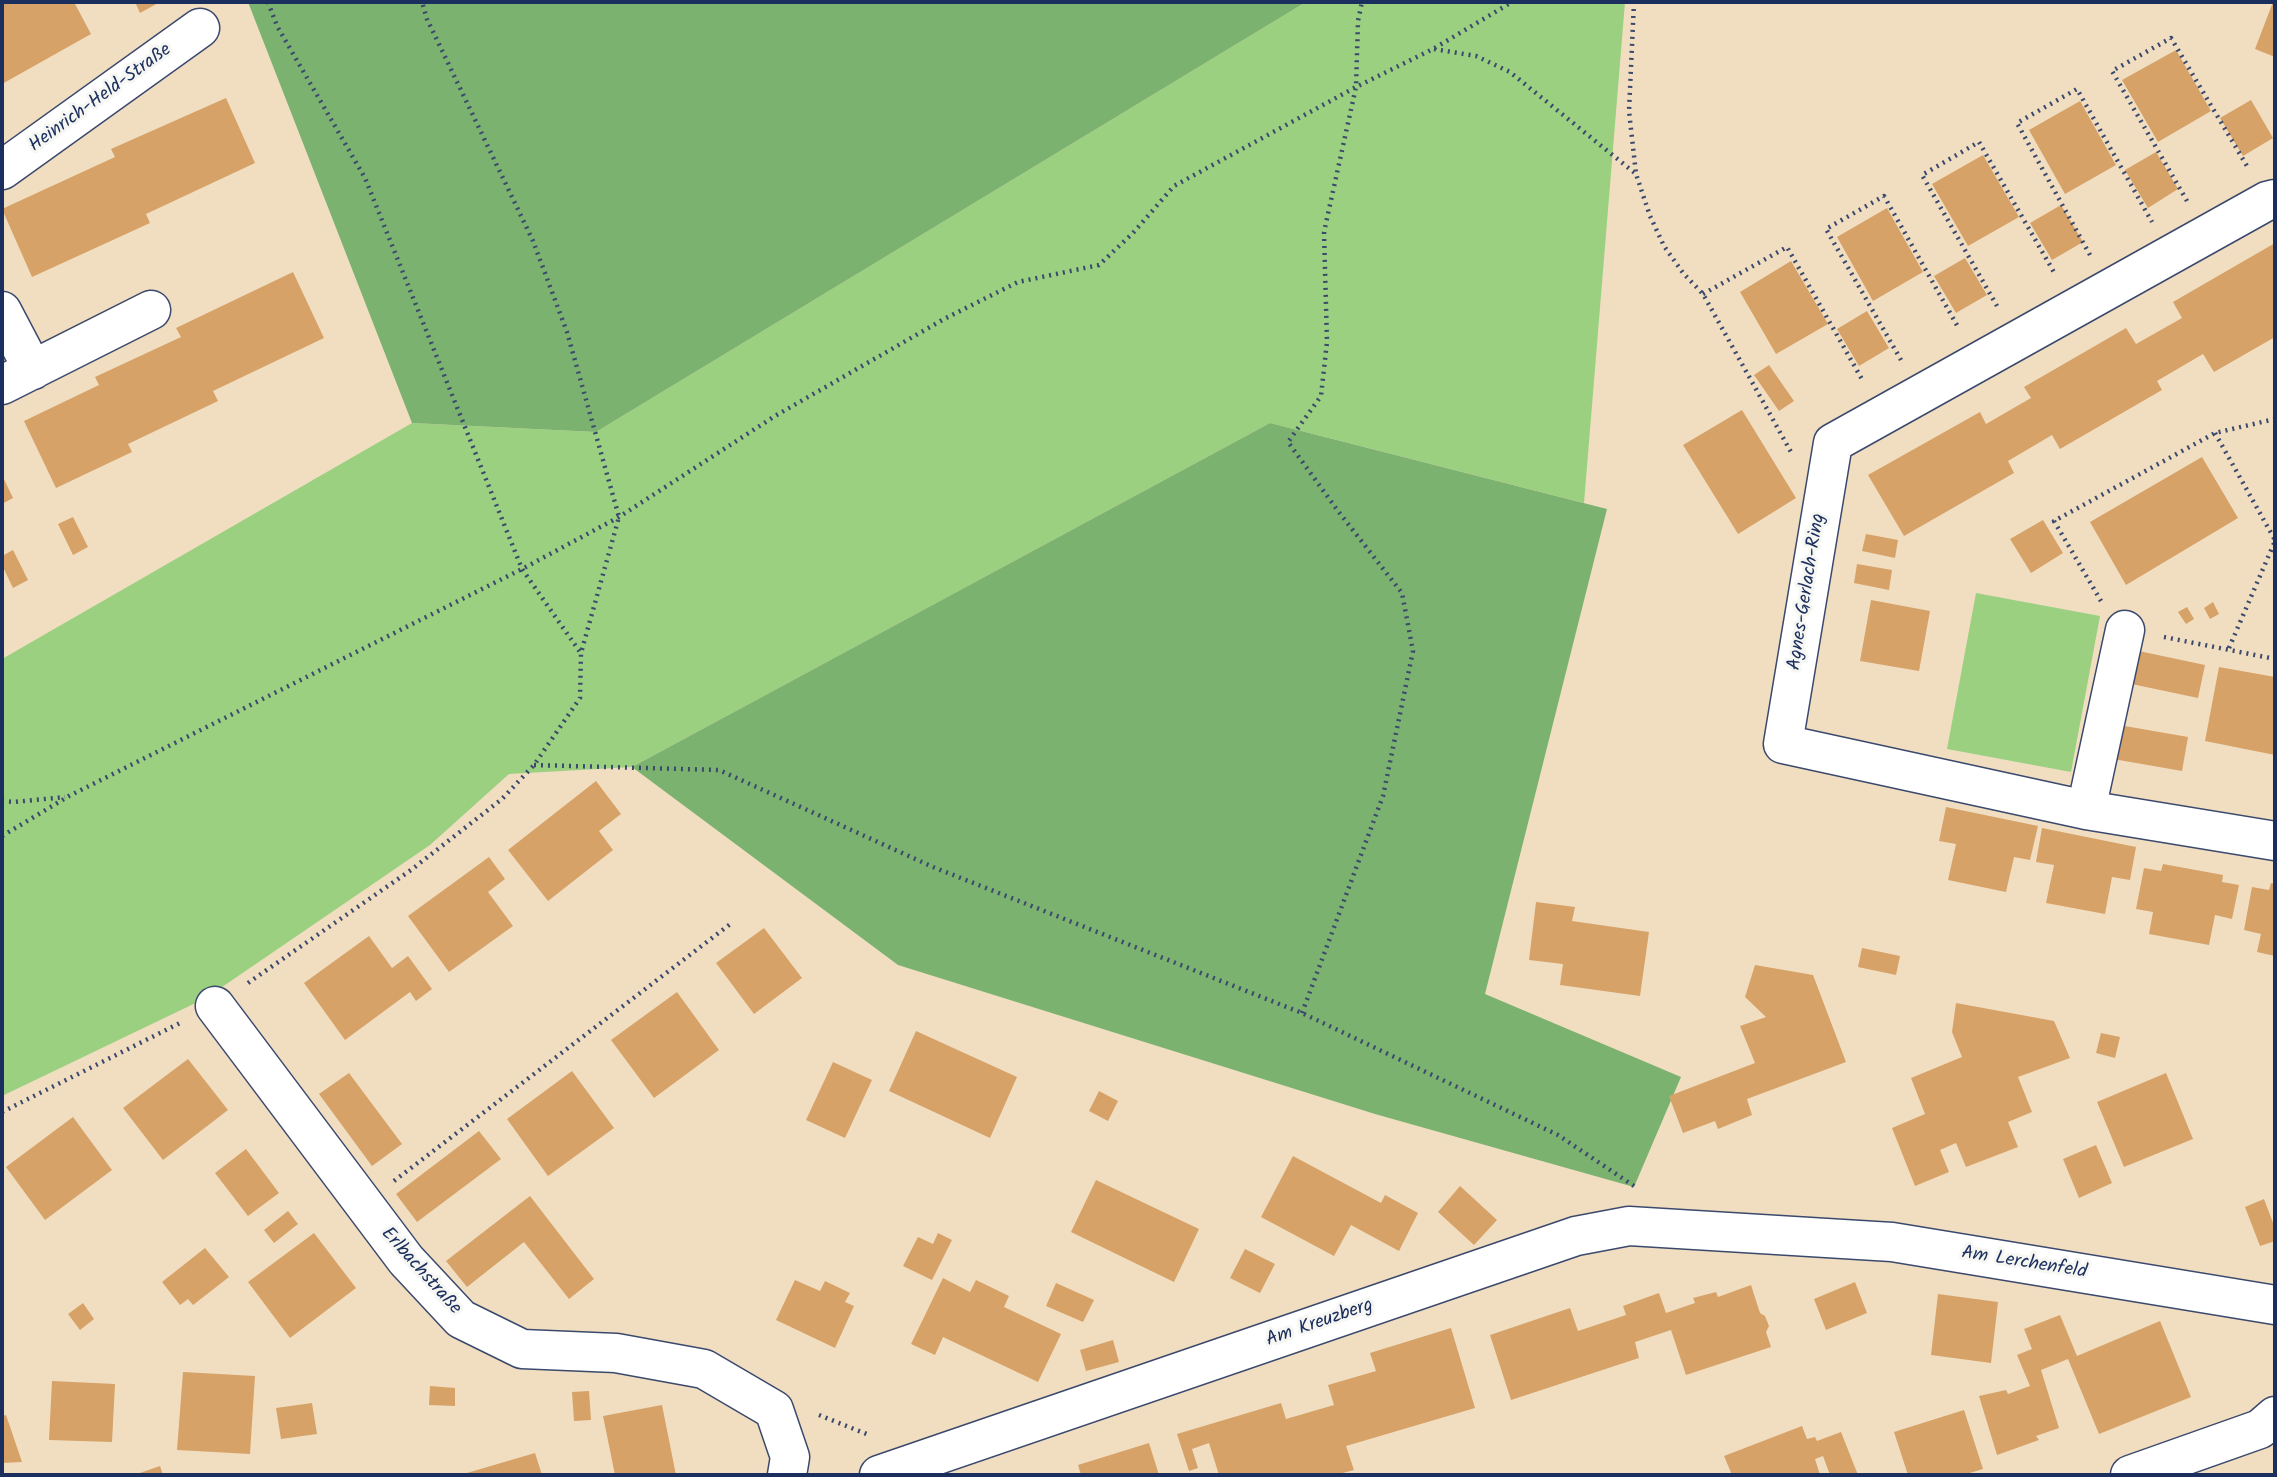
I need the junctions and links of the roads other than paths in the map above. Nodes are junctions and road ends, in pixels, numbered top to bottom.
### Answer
1 (200, 28) dead end
2 (2, 170) edge
3 (2271, 200) edge
4 (151, 310) dead end
5 (2, 311) edge
6 (17, 378) edge
7 (2125, 630) road end
8 (2086, 810) junction
9 (2275, 841) edge
10 (215, 1006) road end
11 (1771, 1236) joint
12 (2275, 1305) edge
13 (2275, 1416) edge
14 (787, 1475) edge
15 (879, 1475) edge
16 (2130, 1475) edge

1 - 2 street, Heinrich-Held-Straße
3 - 8 street, Agnes-Gerlach-Ring
4 - 6 street
5 - 6 street
7 - 8 street
8 - 9 street, Agnes-Gerlach-Ring
10 - 14 street, Erlbachstraße
11 - 12 street, Am Lerchenfeld
11 - 15 street, Am Kreuzberg
13 - 16 street

